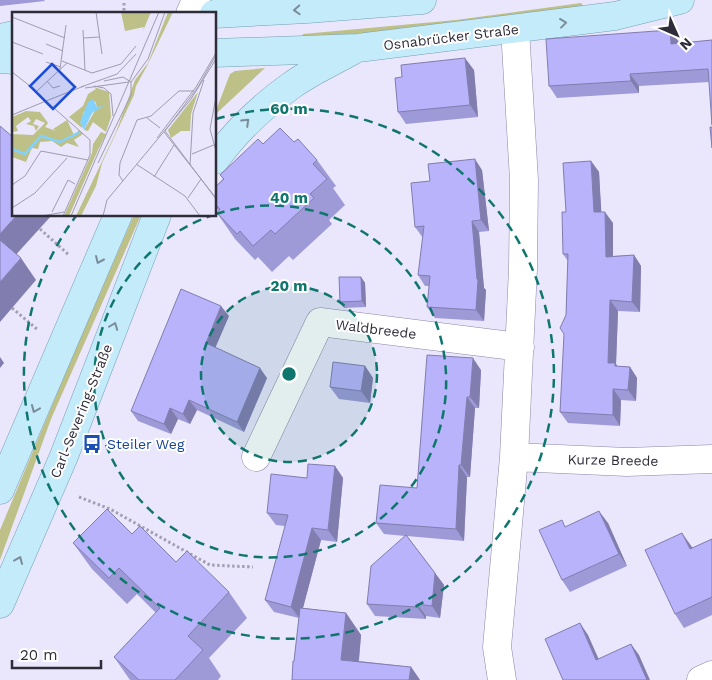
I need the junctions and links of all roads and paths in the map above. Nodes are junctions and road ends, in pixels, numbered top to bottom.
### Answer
1 (196, 0) edge
2 (422, 0) edge
3 (680, 0) edge
4 (376, 2) edge
5 (124, 3) dead end
6 (230, 9) edge
7 (124, 12) edge
8 (191, 12) edge
9 (515, 29) junction
10 (358, 48) junction
11 (216, 57) edge
12 (216, 159) edge
13 (118, 216) edge
14 (157, 216) edge
15 (175, 216) edge
16 (40, 229) dead end
17 (94, 270) junction
18 (133, 277) junction
19 (520, 347) junction
20 (256, 457) dead end
21 (514, 457) junction
22 (712, 459) edge
23 (0, 490) edge
24 (76, 495) dead end
25 (253, 567) dead end
26 (0, 604) edge
27 (712, 675) edge
28 (502, 680) edge
29 (701, 680) edge

1 - 8 street
2 - 4 main road
9 -> 3 main road, Osnabrücker Straße
4 -> 6 main road
5 - 7 path
6 - 11 main road
9 - 10 main road, Osnabrücker Straße
9 - 19 street
10 - 11 main road, Osnabrücker Straße
12 -> 10 main road
13 -> 17 main road
14 - 18 main road, Carl-Severing-Straße
15 - 18 main road
16 - 17 path
17 -> 23 main road
26 -> 18 main road, Carl-Severing-Straße
19 - 20 street, Waldbreede
19 - 21 street
21 - 22 street, Kurze Breede
21 - 28 street
24 - 25 path
27 - 29 street

